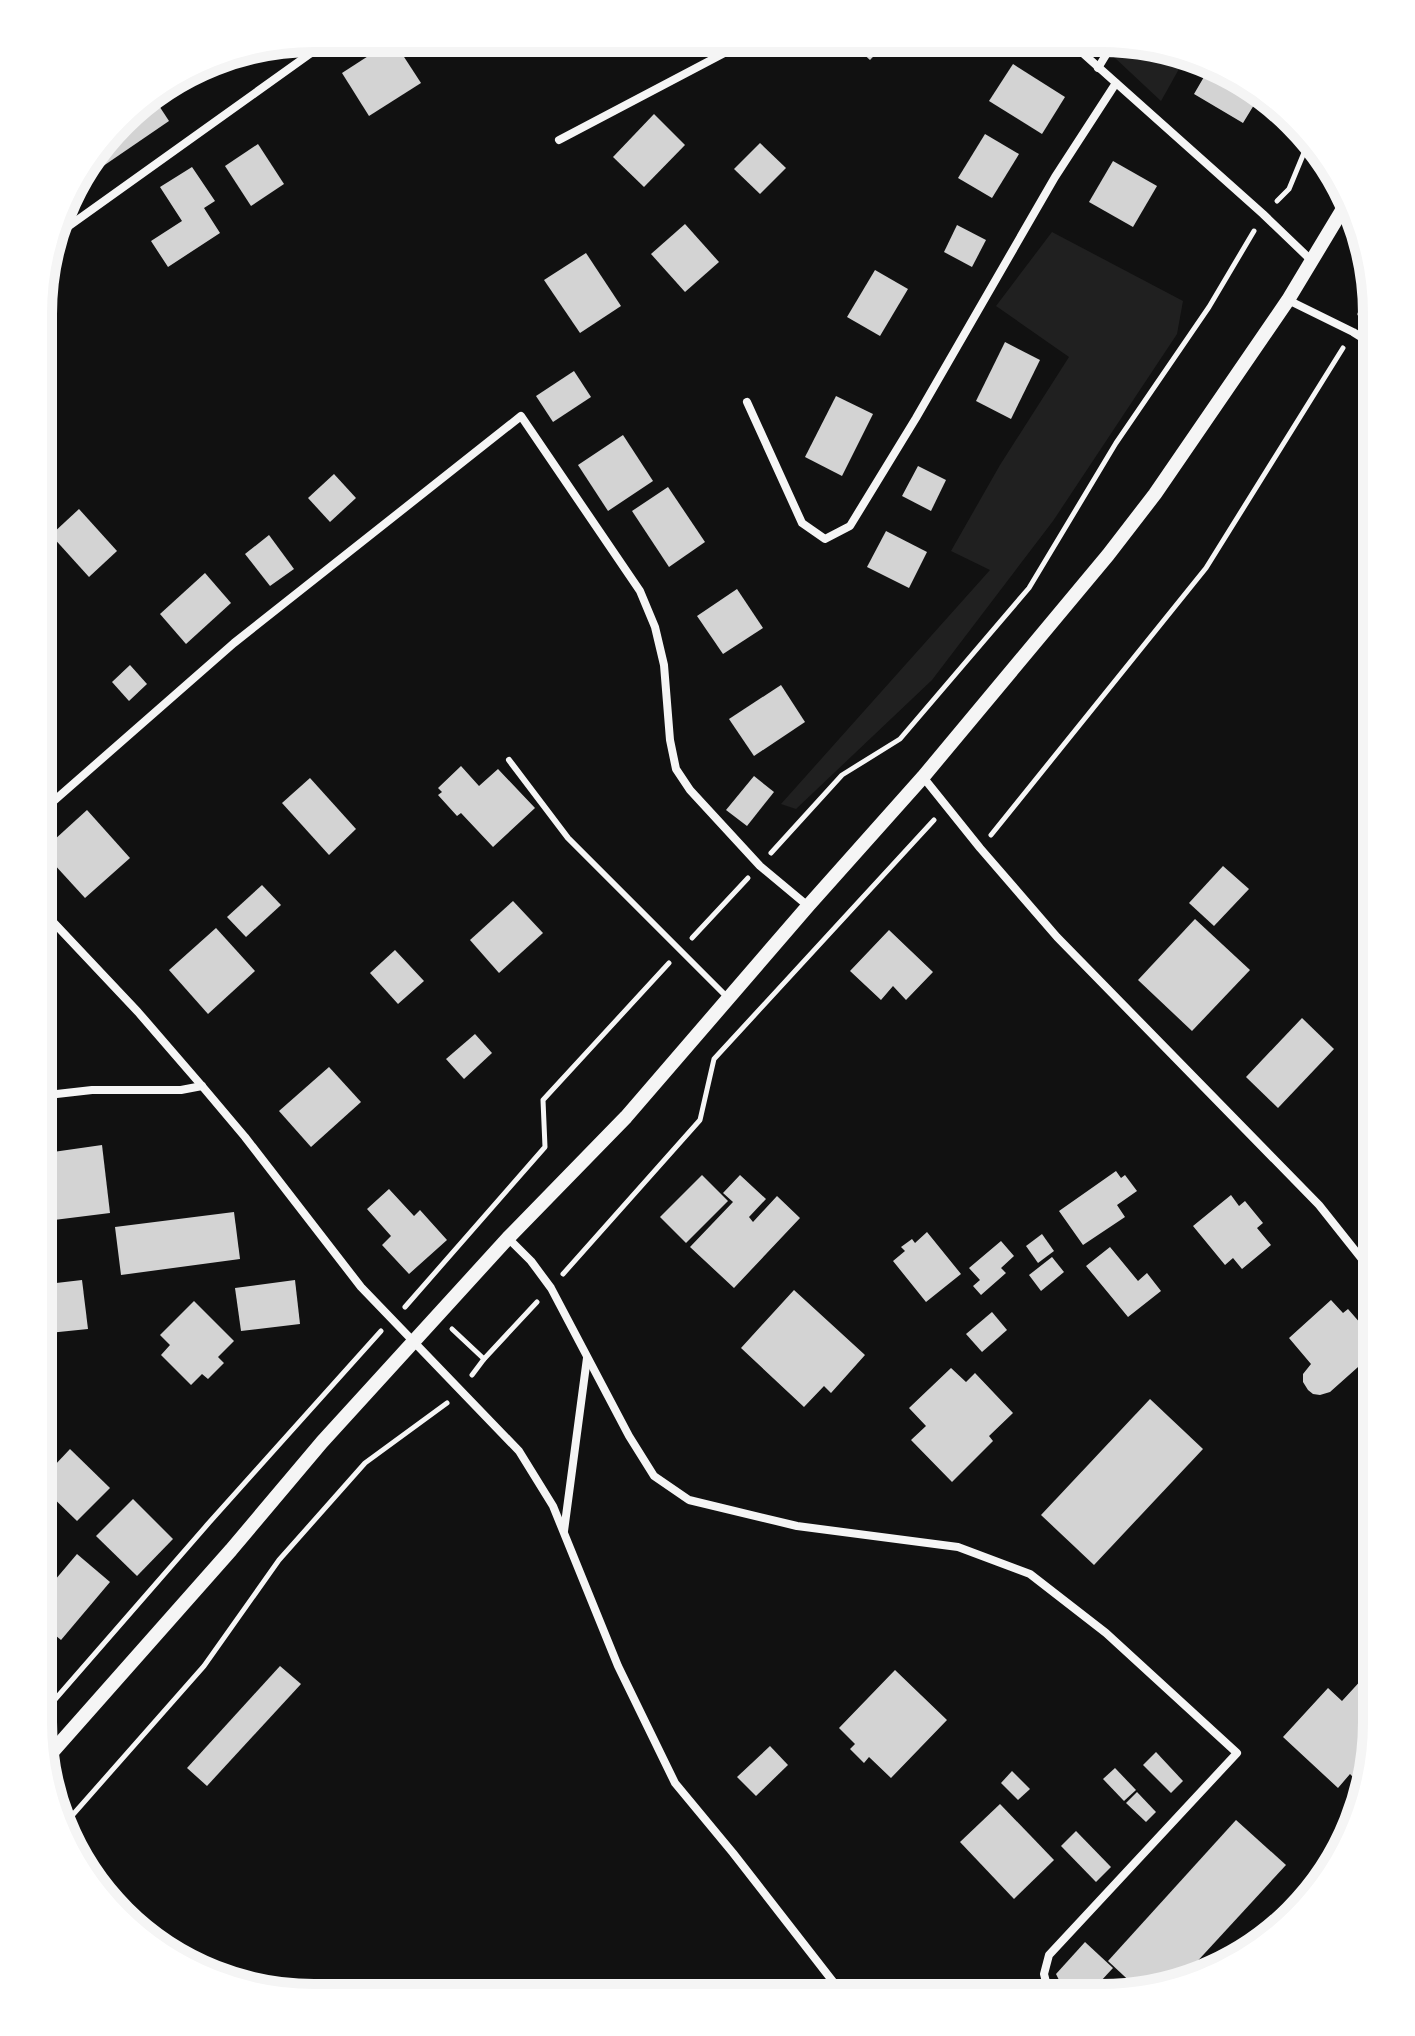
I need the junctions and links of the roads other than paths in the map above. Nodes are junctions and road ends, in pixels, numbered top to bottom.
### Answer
1 (312, 52) edge
2 (726, 52) edge
3 (1081, 52) edge
4 (1107, 52) edge
5 (1098, 68) junction
6 (1116, 83) junction
7 (559, 140) dead end
8 (1341, 211) edge
9 (67, 227) edge
10 (1312, 261) junction
11 (1288, 300) junction
12 (1363, 338) edge
13 (747, 402) dead end
14 (509, 760) dead end
15 (923, 777) junction
16 (52, 802) edge
17 (808, 906) junction
18 (52, 921) edge
19 (728, 998) junction
20 (202, 1086) junction
21 (52, 1095) edge
22 (508, 1238) junction
23 (1362, 1260) edge
24 (414, 1341) junction
25 (587, 1356) junction
26 (563, 1532) junction
27 (54, 1750) edge
28 (835, 1984) edge
29 (1046, 1984) edge

1 - 9 street
2 - 7 street
3 - 5 street
4 - 5 street
5 - 6 street
6 - 10 street
6 - 13 street
8 - 10 street
10 - 11 street
11 - 12 street
11 - 15 street
14 - 19 lane
15 - 17 street
15 - 23 street
16 - 17 street
17 - 19 street
18 - 20 street
19 - 22 street
20 - 21 street
20 - 24 street
22 - 24 street
22 - 25 street
24 - 26 street
24 - 27 street
25 - 26 street
25 - 29 street
26 - 28 street

